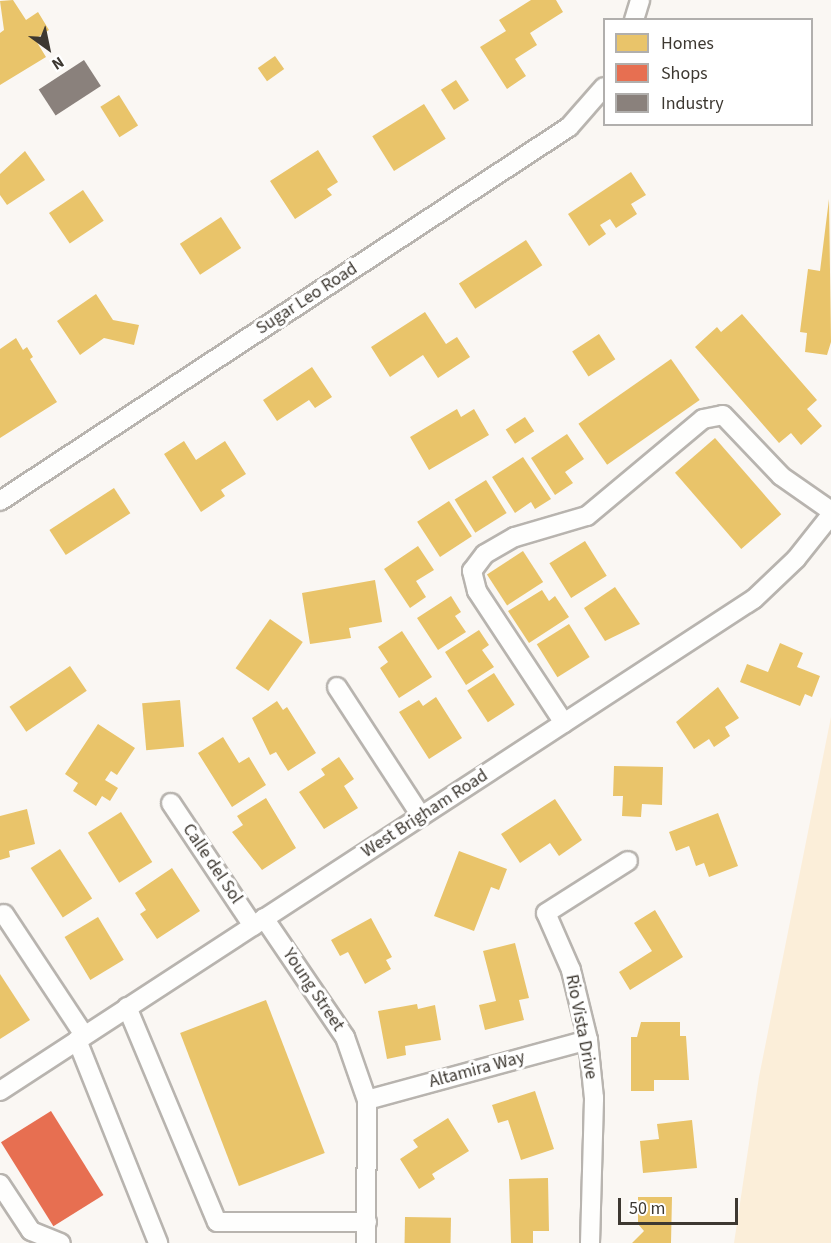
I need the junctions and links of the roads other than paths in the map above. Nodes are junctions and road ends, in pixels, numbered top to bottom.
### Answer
1 (640, 0) edge
2 (635, 18) edge
3 (603, 88) edge
4 (0, 501) edge
5 (831, 513) edge
6 (337, 687) dead end
7 (564, 723) junction
8 (171, 803) dead end
9 (421, 816) junction
10 (628, 861) dead end
11 (4, 914) dead end
12 (259, 922) junction
13 (128, 1008) junction
14 (81, 1038) junction
15 (588, 1040) junction
16 (0, 1090) edge
17 (367, 1100) junction
18 (0, 1184) edge
19 (367, 1222) junction
20 (47, 1241) edge
21 (158, 1243) edge
22 (366, 1243) edge
23 (590, 1243) edge

1 - 2 street
3 - 4 street, Sugar Leo Road
5 - 7 street, West Brigham Road
5 - 7 street
6 - 9 street
7 - 9 street, West Brigham Road
8 - 12 street, Calle del Sol
9 - 12 street, West Brigham Road
10 - 15 street, Rio Vista Drive
11 - 14 street
12 - 13 street, West Brigham Road
12 - 17 street, Young Street
13 - 14 street, West Brigham Road
13 - 19 street
14 - 16 street, West Brigham Road
14 - 21 street
15 - 17 street, Altamira Way
15 - 23 street, Rio Vista Drive
17 - 19 street, Young Street
18 - 20 street
19 - 22 street, Young Street

